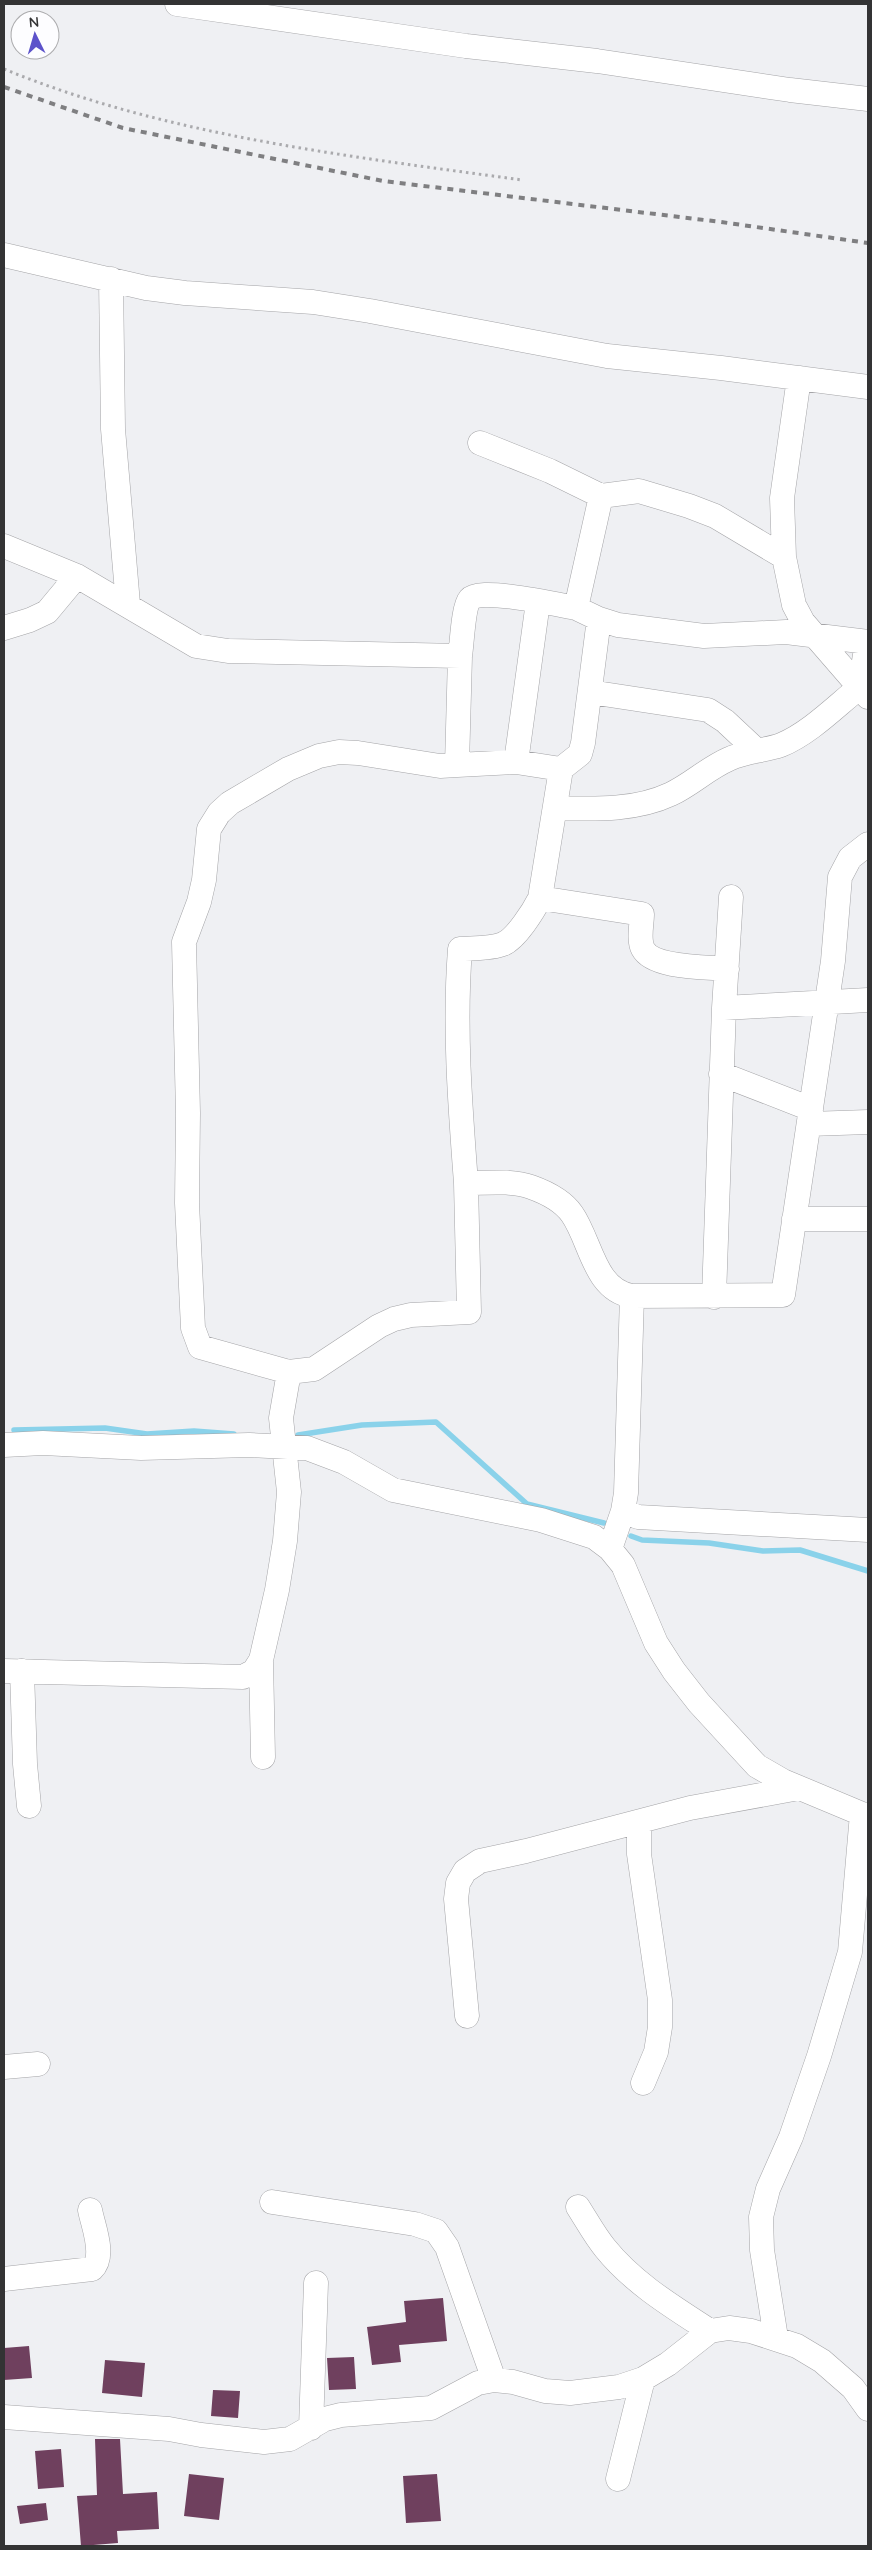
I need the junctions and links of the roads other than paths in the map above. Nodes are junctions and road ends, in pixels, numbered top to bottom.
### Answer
1 (176, 4) edge
2 (868, 99) edge
3 (4, 255) edge
4 (111, 279) junction
5 (799, 378) junction
6 (868, 387) edge
7 (480, 443) dead end
8 (601, 496) junction
9 (4, 546) edge
10 (784, 557) junction
11 (77, 576) junction
12 (538, 602) junction
13 (128, 604) junction
14 (576, 608) junction
15 (599, 619) junction
16 (4, 628) edge
17 (814, 636) junction
18 (867, 642) edge
19 (460, 656) junction
20 (590, 692) junction
21 (864, 692) edge
22 (756, 750) junction
23 (516, 762) junction
24 (457, 765) junction
25 (561, 770) junction
26 (555, 808) junction
27 (868, 844) edge
28 (731, 897) dead end
29 (540, 898) junction
30 (726, 969) junction
31 (868, 1000) edge
32 (827, 1004) junction
33 (724, 1008) junction
34 (721, 1074) junction
35 (810, 1117) junction
36 (868, 1122) edge
37 (466, 1183) junction
38 (794, 1219) junction
39 (868, 1219) edge
40 (632, 1296) junction
41 (714, 1297) junction
42 (288, 1372) junction
43 (4, 1445) edge
44 (284, 1447) junction
45 (623, 1511) junction
46 (868, 1530) edge
47 (610, 1549) junction
48 (261, 1660) junction
49 (13, 1671) edge
50 (263, 1757) dead end
51 (799, 1788) junction
52 (29, 1806) dead end
53 (865, 1814) edge
54 (638, 1822) junction
55 (467, 2016) dead end
56 (38, 2064) dead end
57 (4, 2067) edge
58 (643, 2084) dead end
59 (272, 2202) dead end
60 (578, 2207) dead end
61 (90, 2210) dead end
62 (4, 2279) edge
63 (316, 2283) dead end
64 (710, 2331) junction
65 (776, 2338) junction
66 (643, 2379) junction
67 (494, 2380) junction
68 (868, 2409) edge
69 (4, 2417) edge
70 (311, 2428) junction
71 (618, 2479) dead end

1 - 2 street
3 - 4 street
4 - 5 street
4 - 13 street
5 - 6 street
5 - 10 street
7 - 8 street
8 - 10 street
8 - 14 street
9 - 11 street
10 - 17 street
11 - 13 street
11 - 16 street
12 - 14 street
12 - 19 street
12 - 23 street
13 - 19 street
14 - 15 street
15 - 17 street
15 - 20 street
17 - 18 street
17 - 21 street
18 - 21 street
19 - 24 street
20 - 22 street
20 - 25 street
21 - 22 street
22 - 26 street
23 - 24 street
23 - 25 street
24 - 42 street
25 - 26 street
26 - 29 street
27 - 32 street
28 - 30 street
29 - 30 street
29 - 37 street
30 - 33 street
31 - 32 street
32 - 33 street
32 - 35 street
33 - 34 street
34 - 35 street
34 - 41 street
35 - 36 street
35 - 38 street
37 - 40 street
37 - 42 street
38 - 39 street
38 - 41 street
40 - 41 street
40 - 45 street
42 - 44 street
43 - 44 street
44 - 47 street
44 - 48 street
45 - 46 street
45 - 47 street
47 - 51 street
48 - 49 street
48 - 50 street
49 - 52 street
51 - 53 street
51 - 54 street
53 - 65 street
54 - 55 street
54 - 58 street
56 - 57 street
59 - 67 street
60 - 64 street
61 - 62 street
63 - 70 street
64 - 65 street
64 - 66 street
65 - 68 street
66 - 67 street
66 - 71 street
67 - 70 street
69 - 70 street

